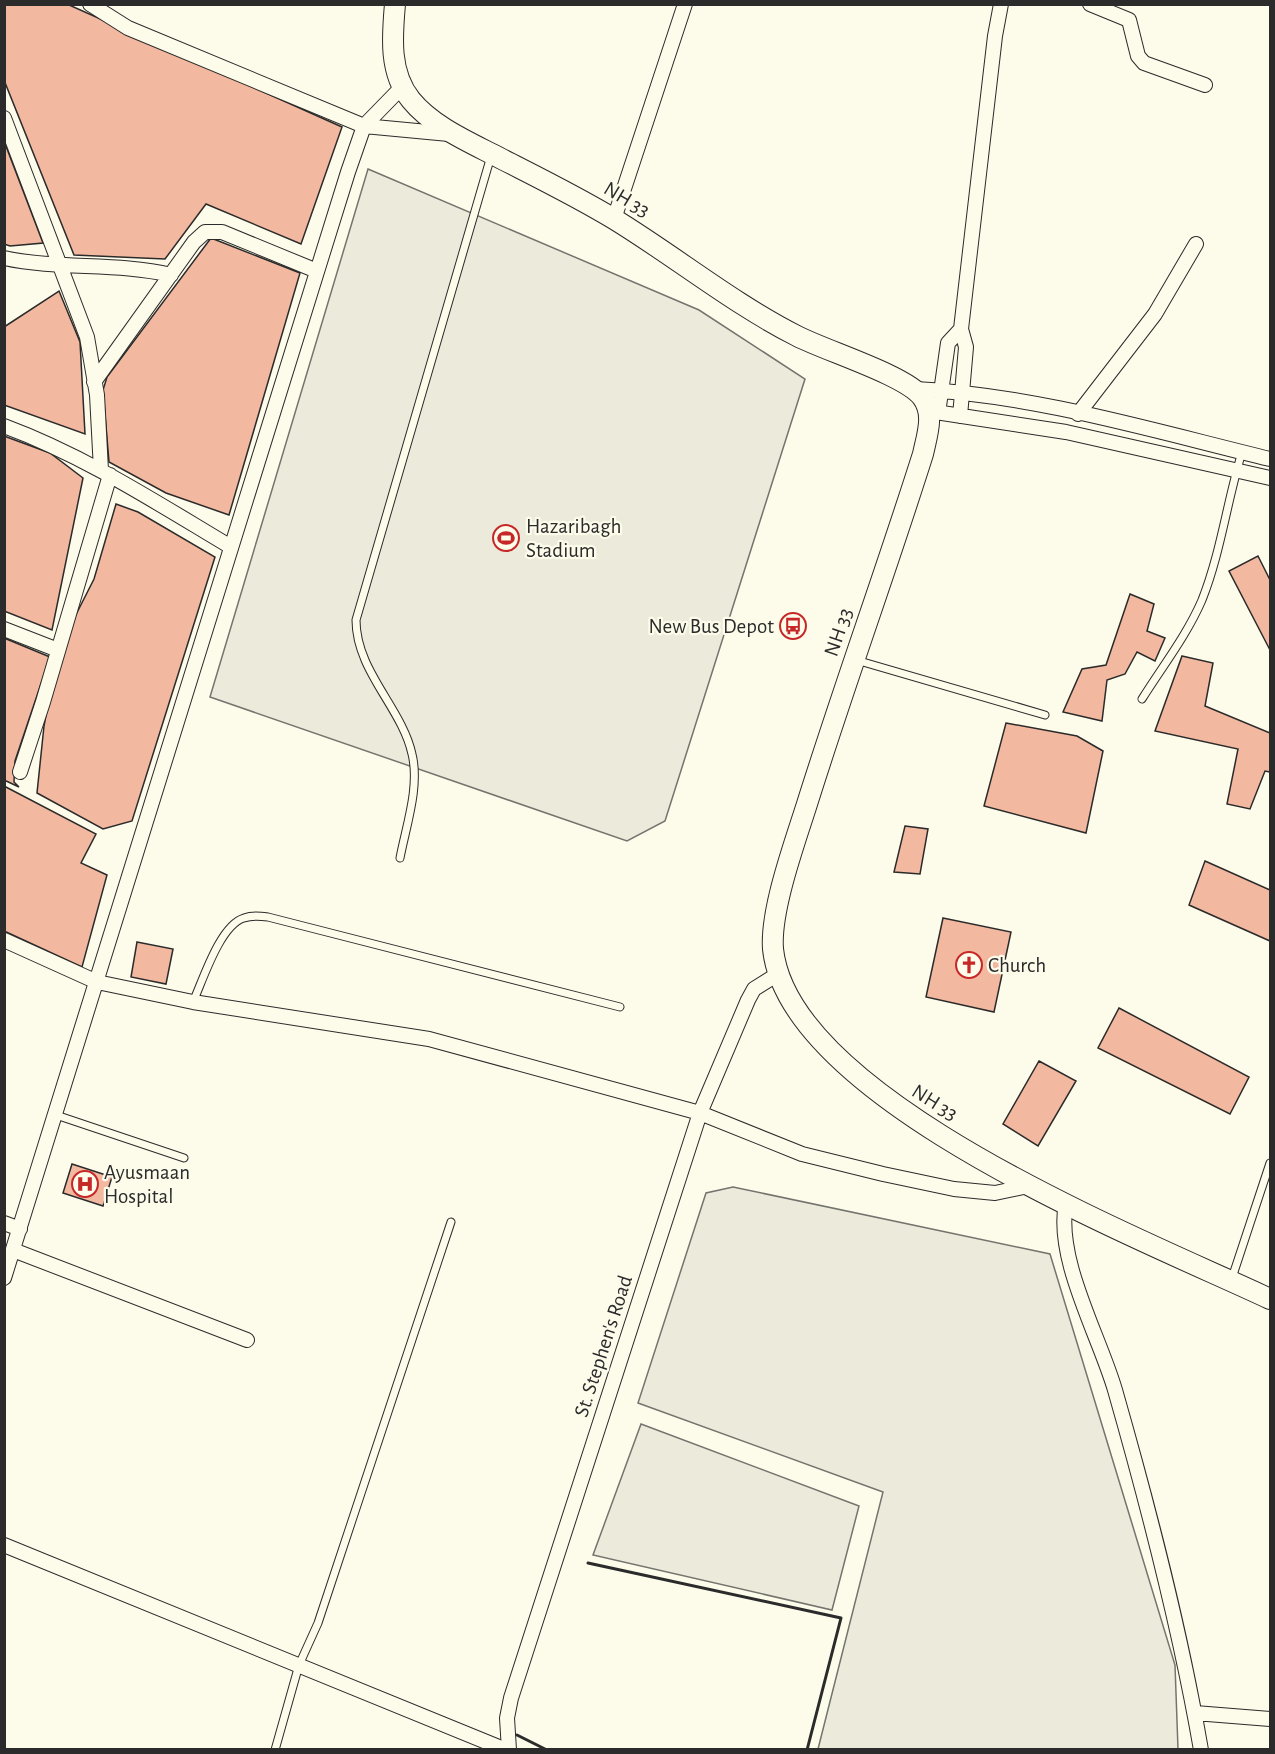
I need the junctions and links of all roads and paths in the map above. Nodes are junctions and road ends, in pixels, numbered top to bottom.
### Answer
1 (90, 4) edge
2 (395, 4) edge
3 (685, 4) edge
4 (1001, 4) edge
5 (1090, 4) edge
6 (1205, 85) dead end
7 (402, 87) junction
8 (4, 118) edge
9 (364, 126) junction
10 (455, 134) junction
11 (492, 153) junction
12 (614, 219) junction
13 (1196, 244) dead end
14 (4, 258) edge
15 (60, 266) junction
16 (317, 271) junction
17 (171, 275) junction
18 (961, 329) junction
19 (94, 382) junction
20 (915, 389) junction
21 (941, 390) junction
22 (961, 393) junction
23 (933, 412) junction
24 (1078, 414) junction
25 (960, 416) junction
26 (4, 426) edge
27 (1242, 452) junction
28 (1270, 459) edge
29 (1237, 470) junction
30 (106, 472) junction
31 (1270, 478) edge
32 (231, 547) junction
33 (4, 629) edge
34 (58, 650) junction
35 (854, 660) junction
36 (1142, 699) dead end
37 (1045, 716) dead end
38 (20, 772) dead end
39 (400, 858) dead end
40 (4, 940) edge
41 (778, 974) junction
42 (98, 982) junction
43 (193, 1002) junction
44 (620, 1007) dead end
45 (700, 1113) junction
46 (56, 1115) junction
47 (184, 1158) dead end
48 (1270, 1163) edge
49 (1033, 1185) junction
50 (1066, 1203) junction
51 (451, 1221) dead end
52 (4, 1223) edge
53 (20, 1229) junction
54 (13, 1250) junction
55 (4, 1278) edge
56 (1231, 1281) junction
57 (1270, 1299) edge
58 (246, 1340) dead end
59 (4, 1545) edge
60 (299, 1665) junction
61 (1195, 1713) junction
62 (1270, 1719) edge
63 (275, 1749) edge
64 (507, 1749) edge
65 (1201, 1749) edge

1 - 9 street
2 - 7 main road, NH 33
3 - 12 street
4 - 18 street
5 - 6 street
7 - 9 street
7 - 10 main road, NH 33
8 - 15 street
9 - 10 street
9 - 16 street
10 - 11 main road, NH 33
11 - 12 main road, NH 33
11 - 39 lane
12 - 20 main road, NH 33
13 - 24 street
14 - 15 street
15 - 17 street
15 - 19 street
16 - 17 street
16 - 32 street
17 - 19 street
18 - 21 street
18 - 22 street
19 - 30 street
20 - 21 street
20 - 23 main road, NH 33
21 - 22 street
21 - 23 street
22 - 24 street
22 - 25 street
23 - 25 street
23 - 35 main road, NH 33
24 - 27 street
25 - 29 street
26 - 30 street
27 - 28 street
27 - 29 lane
29 - 31 street
29 - 36 lane
30 - 32 street
30 - 34 street
32 - 42 street
33 - 34 street
34 - 38 street
35 - 37 lane
35 - 41 main road, NH 33
40 - 42 street
41 - 45 street, St. Stephen's Road
41 - 49 main road, NH 33
42 - 43 street
42 - 46 street
43 - 44 lane
43 - 45 street
45 - 49 street
45 - 64 street, St. Stephen's Road
46 - 47 lane
46 - 53 street
48 - 56 lane
49 - 50 main road, NH 33
50 - 56 main road, NH 33
50 - 61 street
51 - 60 lane
52 - 53 street
53 - 54 street
54 - 55 street
54 - 58 street
56 - 57 main road, NH 33
59 - 60 street
60 - 63 lane
60 - 64 street
61 - 62 street
61 - 65 street

